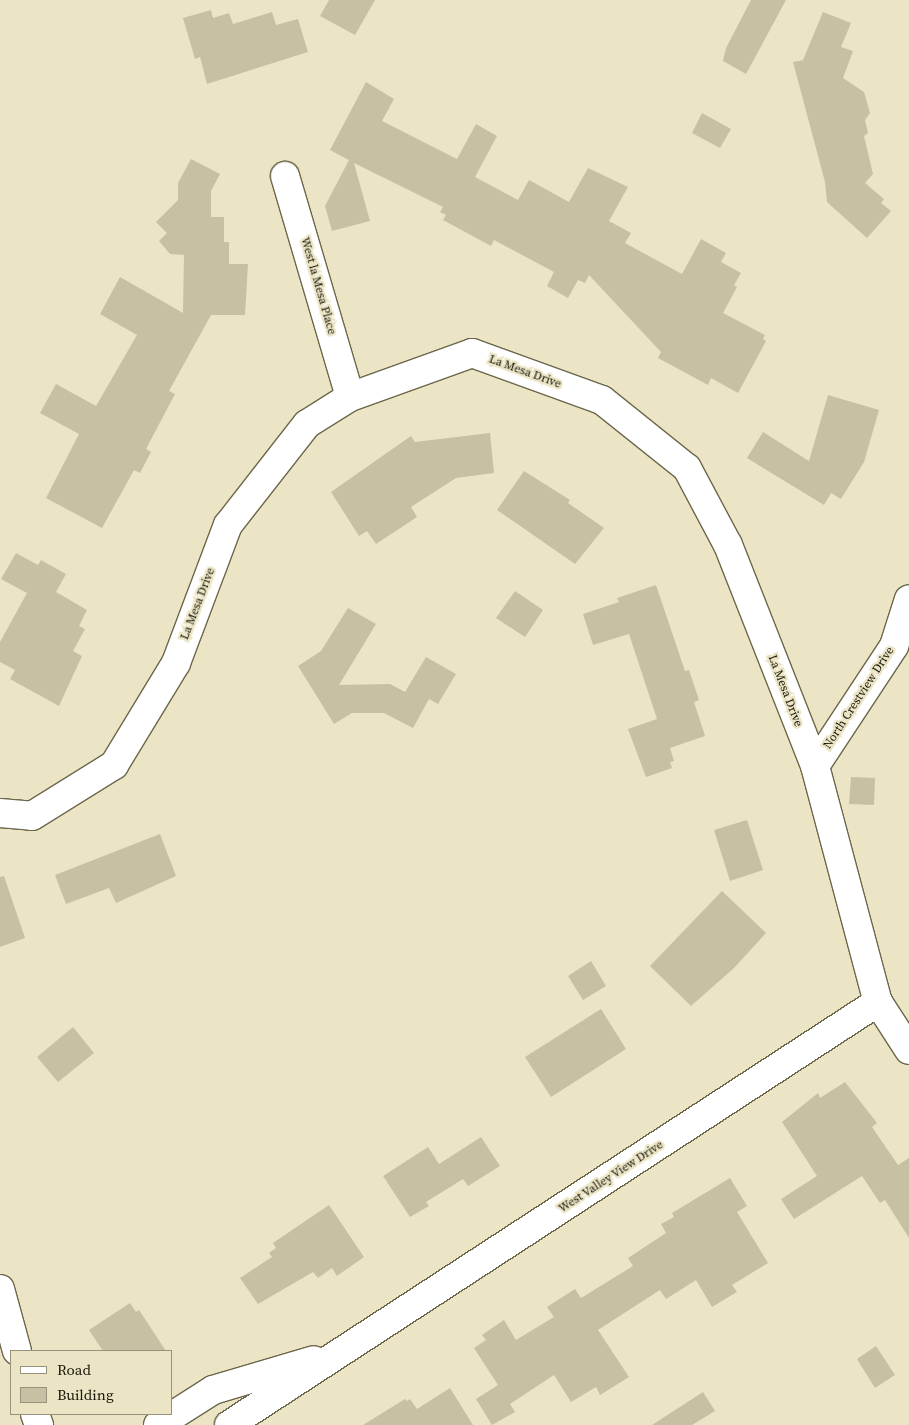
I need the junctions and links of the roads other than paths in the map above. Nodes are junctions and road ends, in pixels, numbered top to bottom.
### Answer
1 (285, 176) dead end
2 (350, 397) junction
3 (909, 599) edge
4 (815, 766) junction
5 (0, 813) edge
6 (878, 1002) junction
7 (909, 1050) edge
8 (0, 1289) edge
9 (17, 1350) edge
10 (344, 1351) junction
11 (158, 1425) edge
12 (229, 1425) edge

1 - 2 street, West la Mesa Place
2 - 4 street, La Mesa Drive
2 - 5 street, La Mesa Drive
3 - 4 street, North Crestview Drive
4 - 6 street, La Mesa Drive
6 - 7 street, La Mesa Drive
6 - 10 street, West Valley View Drive
8 - 9 street
10 - 11 street, West Valley View Drive
10 - 12 street, West Valley View Drive

